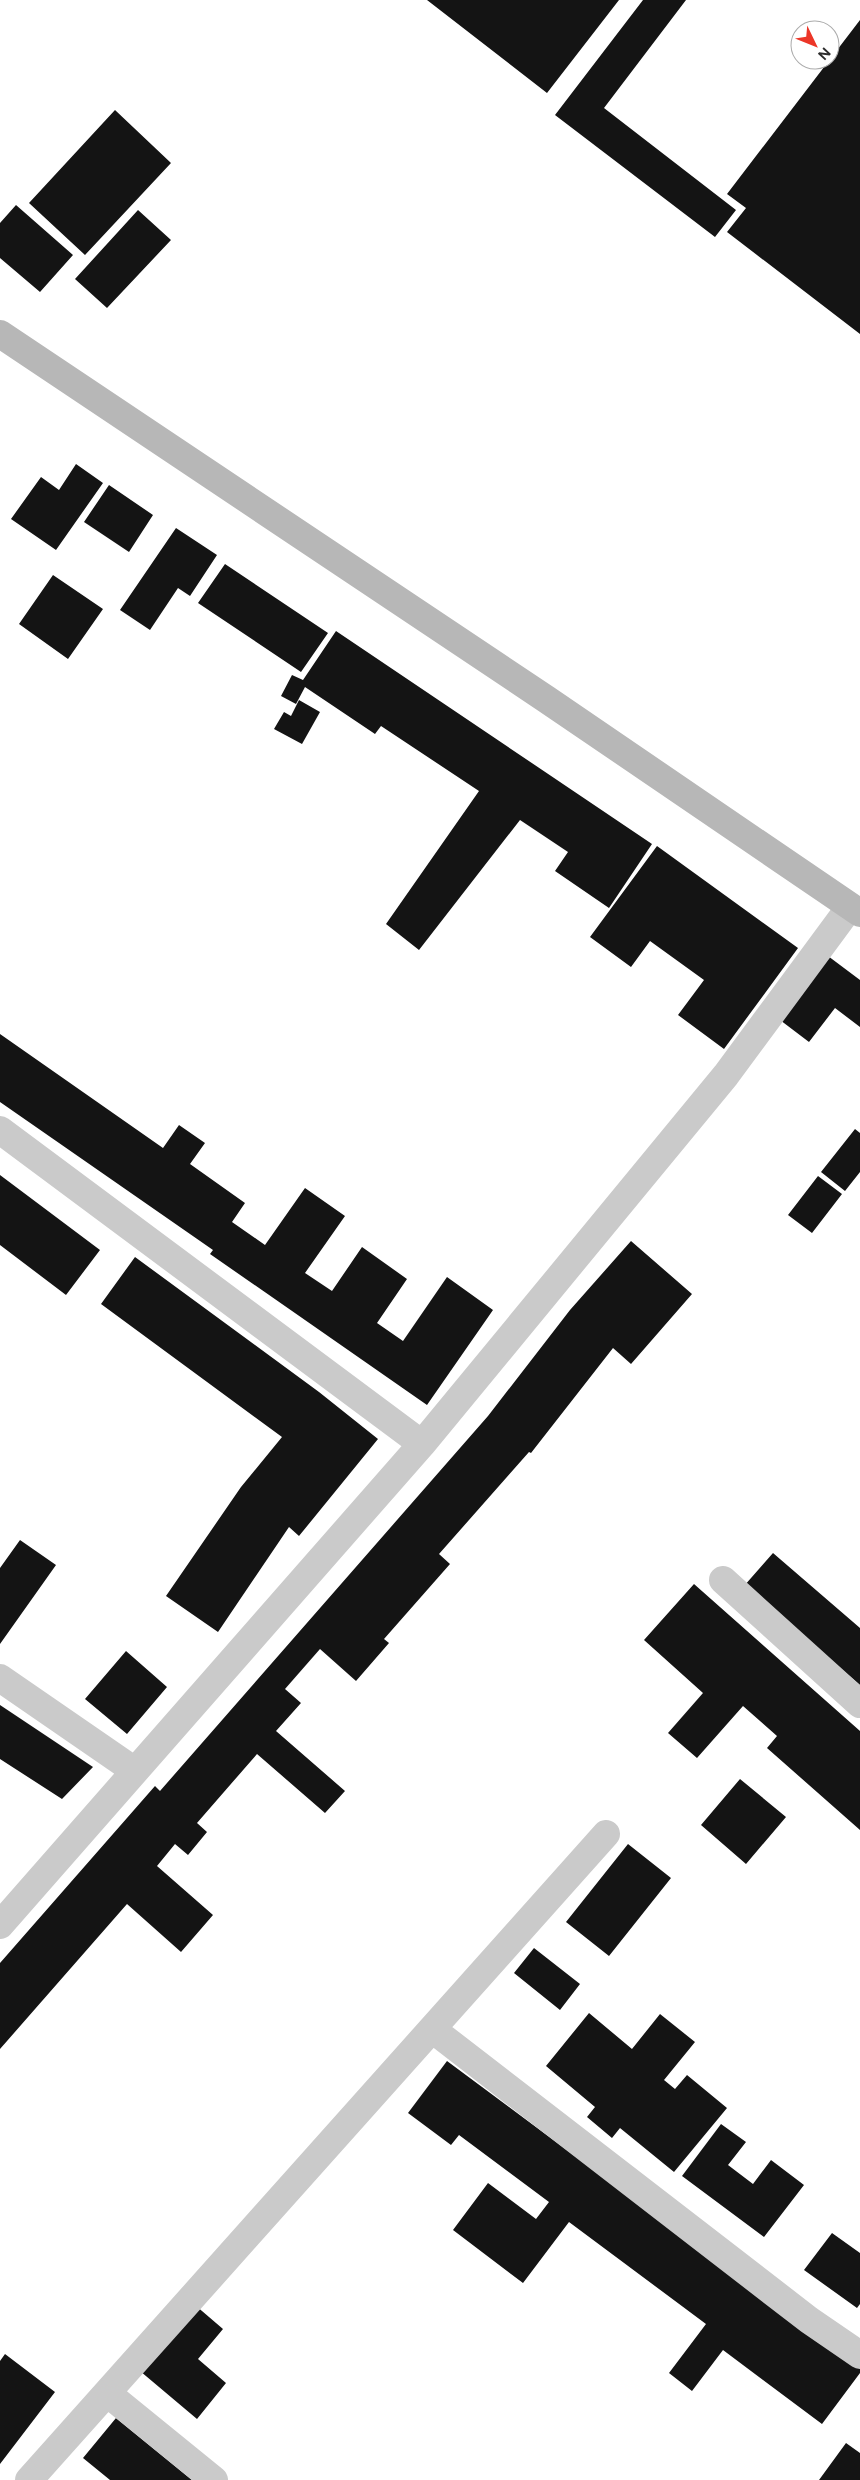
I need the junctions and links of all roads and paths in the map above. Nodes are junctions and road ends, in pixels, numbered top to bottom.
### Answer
1 (0, 334) edge
2 (855, 910) edge
3 (0, 1130) edge
4 (422, 1444) junction
5 (723, 1580) dead end
6 (0, 1678) edge
7 (860, 1704) edge
8 (135, 1771) junction
9 (606, 1834) dead end
10 (0, 1925) edge
11 (432, 2029) junction
12 (860, 2355) edge
13 (106, 2393) junction
14 (29, 2480) edge
15 (214, 2480) edge

1 - 2 street
2 - 4 street
3 - 4 street
4 - 8 street
5 - 7 street
6 - 8 street
8 - 10 street
9 - 11 street
11 - 12 street
11 - 13 street
13 - 14 street
13 - 15 street

